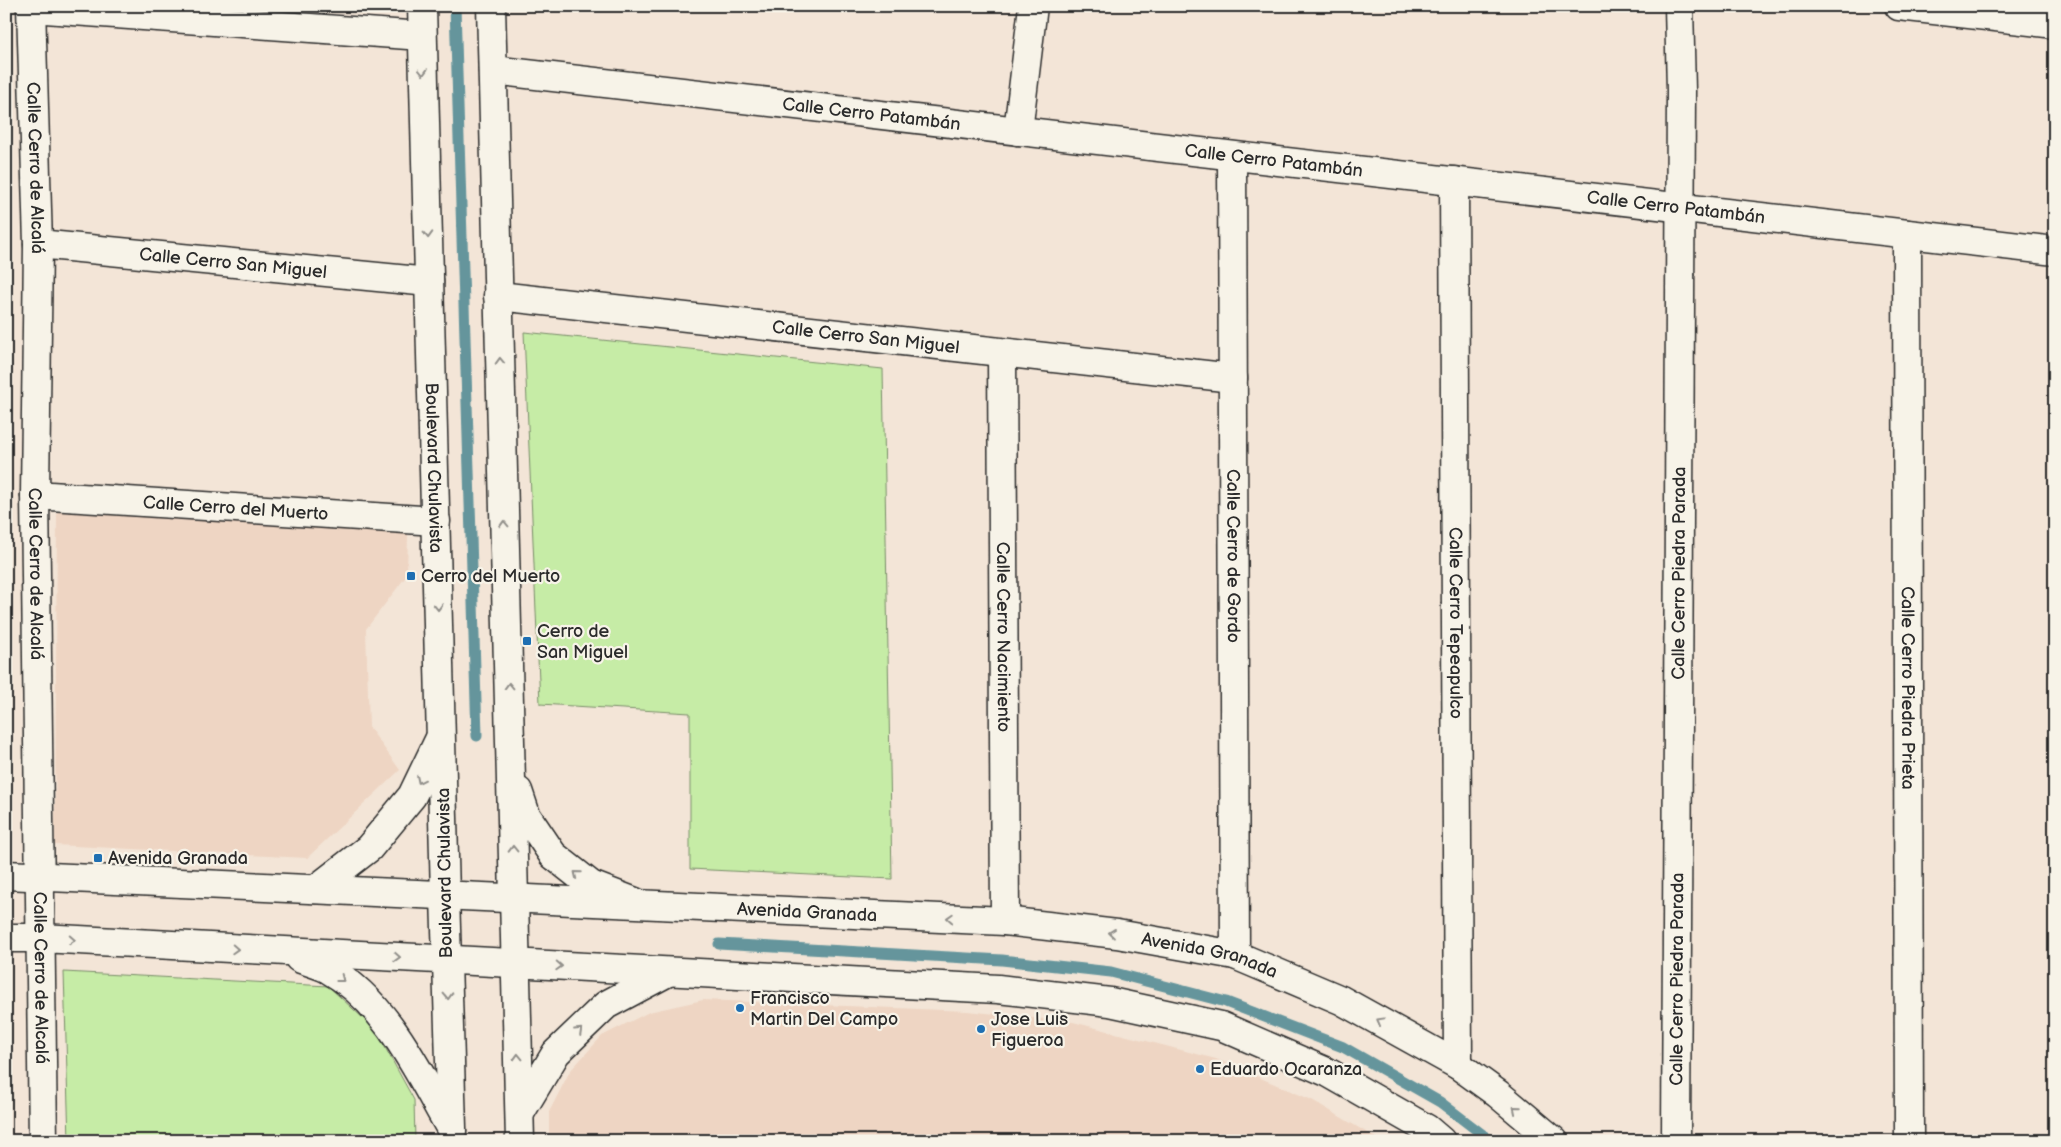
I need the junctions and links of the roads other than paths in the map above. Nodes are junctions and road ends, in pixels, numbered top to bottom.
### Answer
1 (422, 6) edge
2 (491, 6) edge
3 (1033, 6) edge
4 (1679, 6) edge
5 (1899, 6) edge
6 (1903, 6) edge
7 (31, 7) edge
8 (2055, 24) edge
9 (422, 36) junction
10 (493, 70) junction
11 (1018, 131) junction
12 (1232, 156) junction
13 (1454, 181) junction
14 (1680, 208) junction
15 (1907, 234) junction
16 (38, 244) junction
17 (2055, 251) edge
18 (429, 282) junction
19 (498, 296) junction
20 (1002, 353) junction
21 (1233, 378) junction
22 (35, 495) junction
23 (436, 521) junction
24 (441, 736) junction
25 (511, 770) junction
26 (6, 875) edge
27 (40, 876) junction
28 (316, 889) junction
29 (445, 895) junction
30 (514, 897) junction
31 (636, 903) junction
32 (1005, 921) junction
33 (6, 938) edge
34 (41, 938) junction
35 (282, 951) junction
36 (1235, 955) junction
37 (447, 960) junction
38 (516, 964) junction
39 (668, 972) junction
40 (1458, 1065) junction
41 (520, 1113) junction
42 (452, 1136) edge
43 (43, 1141) edge
44 (520, 1141) edge
45 (1441, 1141) edge
46 (1554, 1141) edge
47 (1676, 1141) edge
48 (1909, 1141) edge

1 - 9 street, Boulevard Chulavista
2 - 10 street
3 - 11 street
4 - 14 street, Calle Cerro Piedra Parada
5 - 6 street
6 - 8 street
7 - 9 street
7 - 16 street, Calle Cerro de Alcalá
9 -> 18 street, Boulevard Chulavista
10 - 11 street, Calle Cerro Patambán
10 - 19 street
11 - 12 street, Calle Cerro Patambán
12 - 13 street, Calle Cerro Patambán
12 - 21 street, Calle Cerro de Gordo
13 - 14 street, Calle Cerro Patambán
13 - 40 street, Calle Cerro Tepeapulco
14 - 15 street, Calle Cerro Patambán
14 - 47 street, Calle Cerro Piedra Parada
15 - 17 street, Calle Cerro Patambán
15 - 48 street, Calle Cerro Piedra Prieta
16 - 18 street, Calle Cerro San Miguel
16 - 22 street, Calle Cerro de Alcalá
18 - 23 street, Boulevard Chulavista
19 - 20 street, Calle Cerro San Miguel
25 -> 19 street
20 - 21 street, Calle Cerro San Miguel
20 - 32 street, Calle Cerro Nacimiento
21 - 36 street, Calle Cerro de Gordo
22 - 23 street, Calle Cerro del Muerto
22 - 27 street, Calle Cerro de Alcalá
23 -> 24 street, Boulevard Chulavista
24 -> 28 street
24 - 29 street, Boulevard Chulavista
30 -> 25 street
31 -> 25 street
26 - 27 street, Avenida Granada
27 - 28 street, Avenida Granada
27 - 34 street, Calle Cerro de Alcalá
28 - 29 street, Avenida Granada
29 - 30 street, Avenida Granada
29 - 37 street, Boulevard Chulavista
30 - 31 street, Avenida Granada
30 - 38 street
32 -> 31 street, Avenida Granada
36 -> 32 street, Avenida Granada
33 - 34 street
34 -> 35 street
34 - 43 street, Calle Cerro de Alcalá
35 -> 37 street
35 -> 42 street
40 -> 36 street, Avenida Granada
37 - 38 street
37 -> 42 street, Boulevard Chulavista
38 -> 39 street
41 -> 38 street
41 -> 39 street
39 - 45 street
46 -> 40 street, Avenida Granada
41 - 44 street

